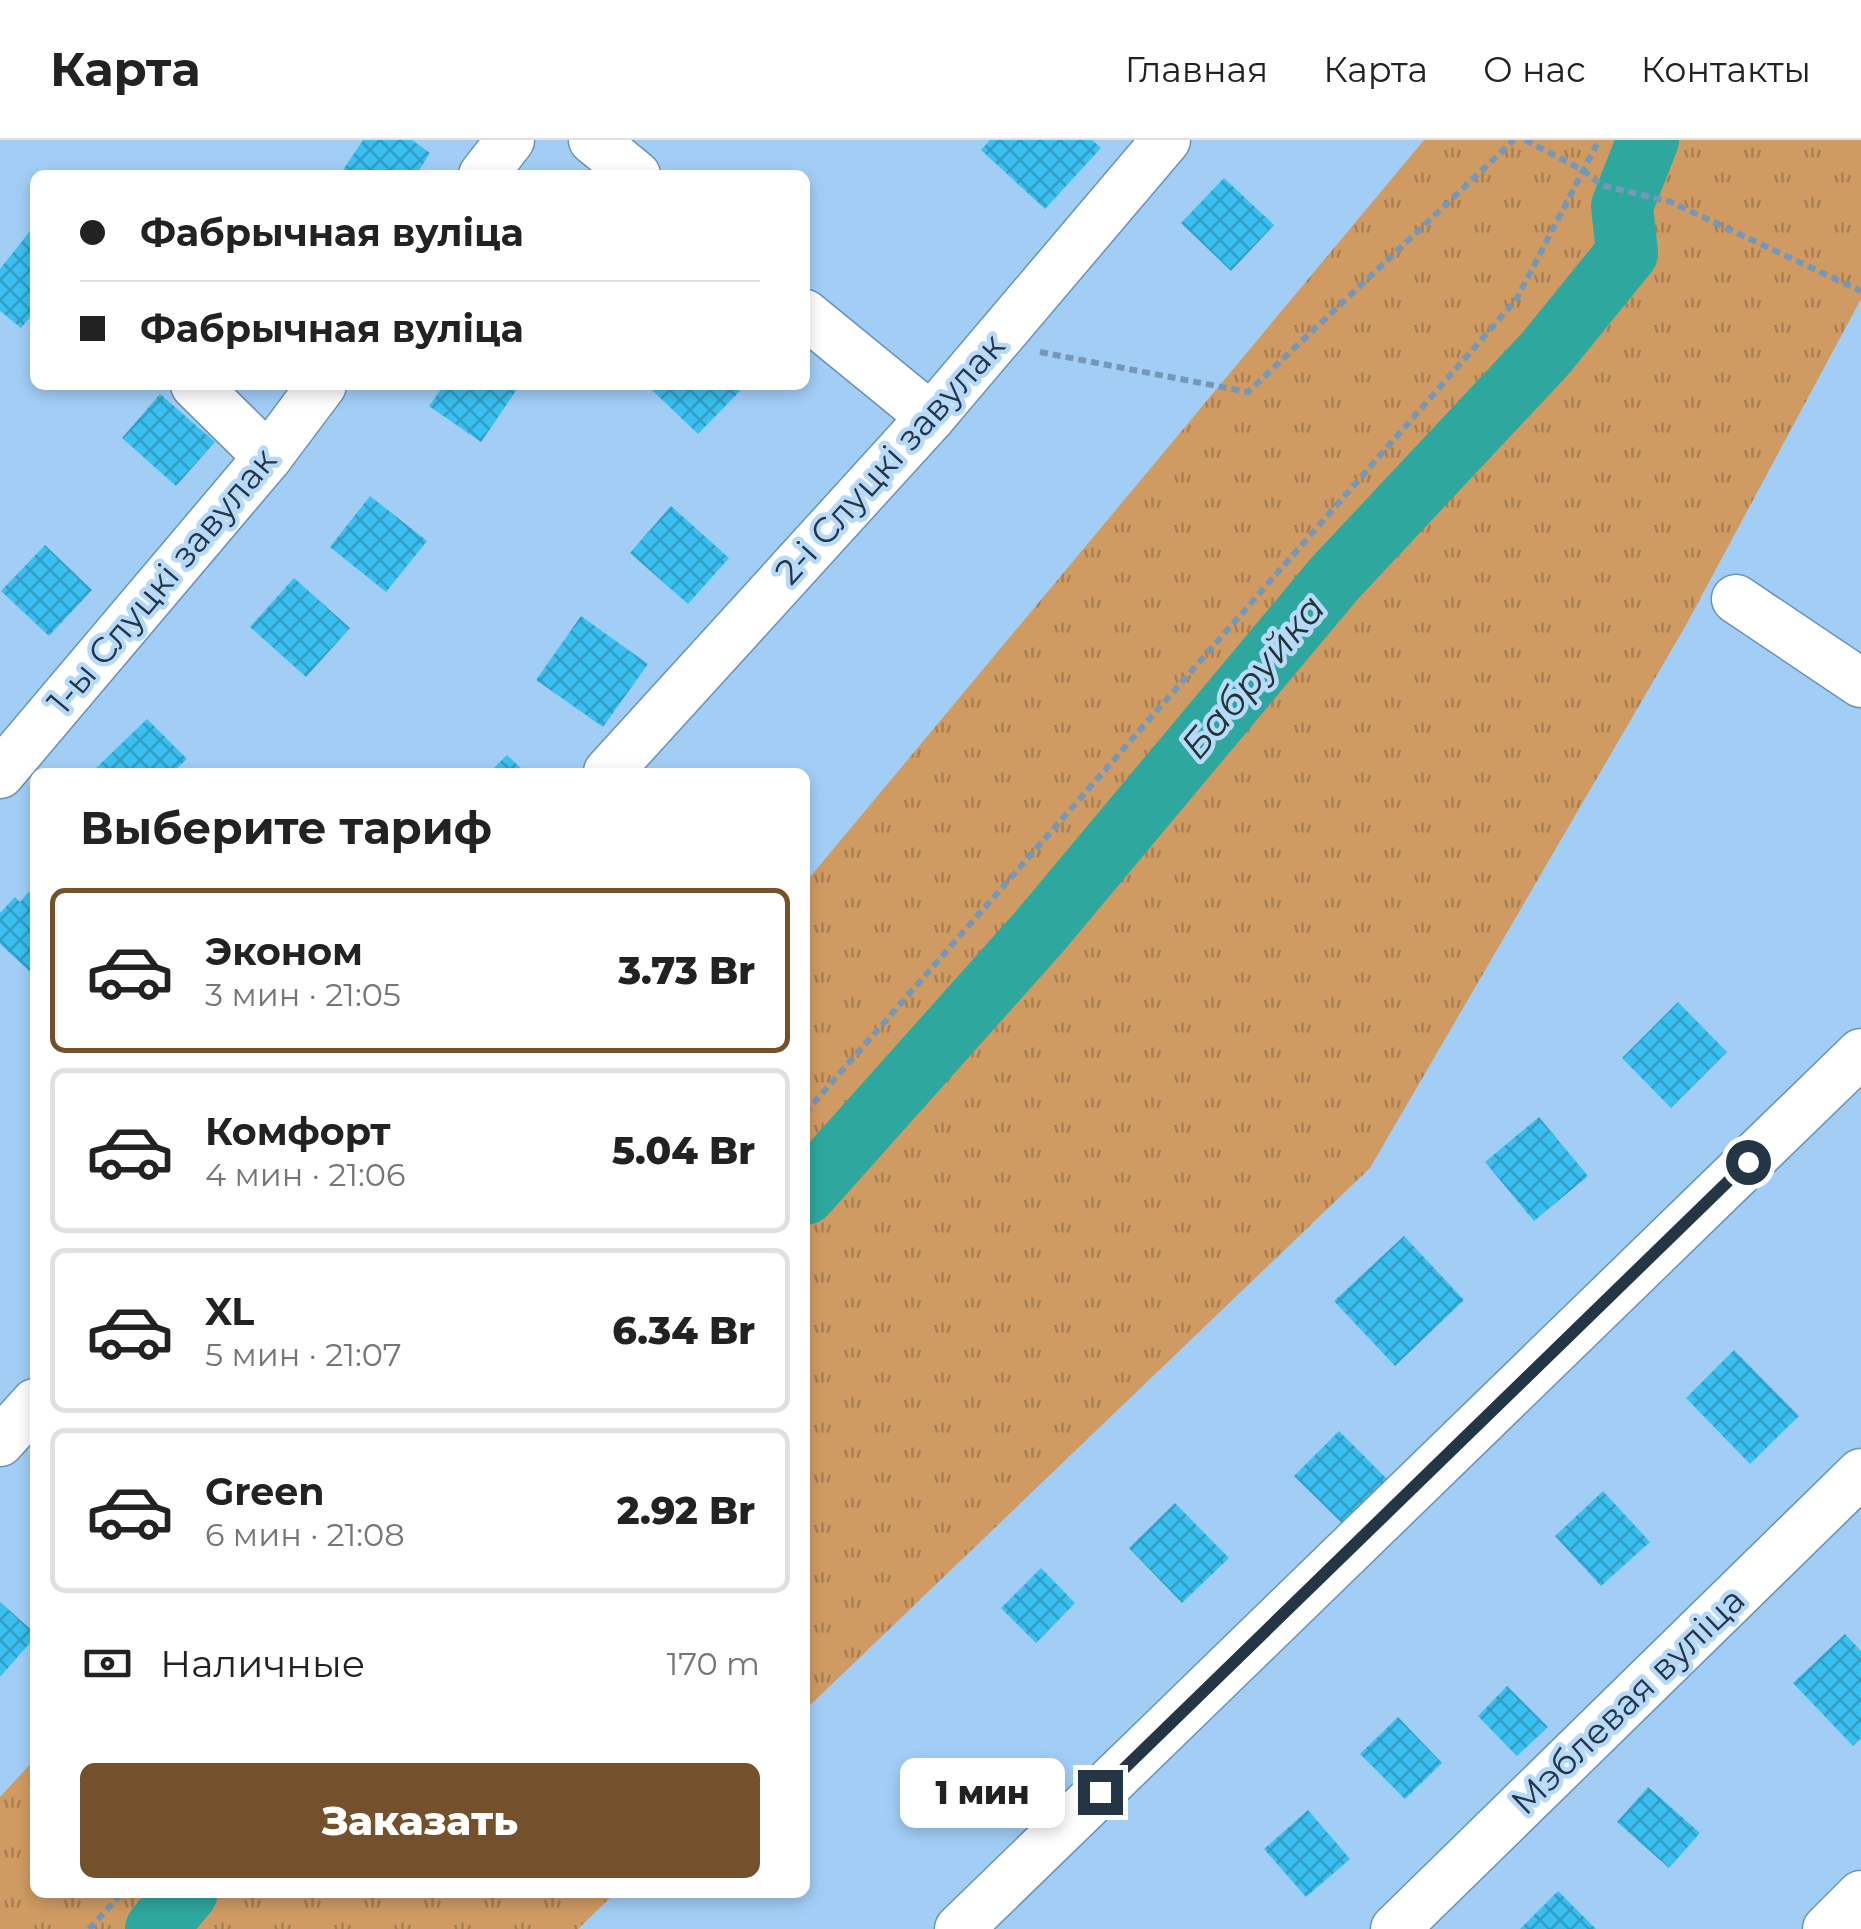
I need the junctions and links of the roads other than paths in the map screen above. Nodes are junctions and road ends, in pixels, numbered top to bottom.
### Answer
1 (510, 140) edge
2 (594, 140) edge
3 (1166, 140) edge
4 (488, 170) edge
5 (630, 170) edge
6 (810, 318) edge
7 (200, 390) edge
8 (318, 390) edge
9 (931, 417) junction
10 (268, 456) junction
11 (1736, 599) dead end
12 (1861, 683) edge
13 (612, 768) edge
14 (0, 774) edge
15 (1861, 1053) edge
16 (30, 1409) edge
17 (0, 1442) edge
18 (1861, 1473) edge
19 (1861, 1895) edge
20 (959, 1929) edge
21 (1395, 1929) edge
22 (1827, 1929) edge

1 - 4 street
2 - 5 street
3 - 9 street, 2-і Слуцкі завулак
6 - 9 street
7 - 10 street
8 - 10 street, 1-ы Слуцкі завулак
9 - 13 street, 2-і Слуцкі завулак
10 - 14 street, 1-ы Слуцкі завулак
11 - 12 street
15 - 20 street
16 - 17 street
18 - 21 street, Мэблевая вуліца
19 - 22 street

